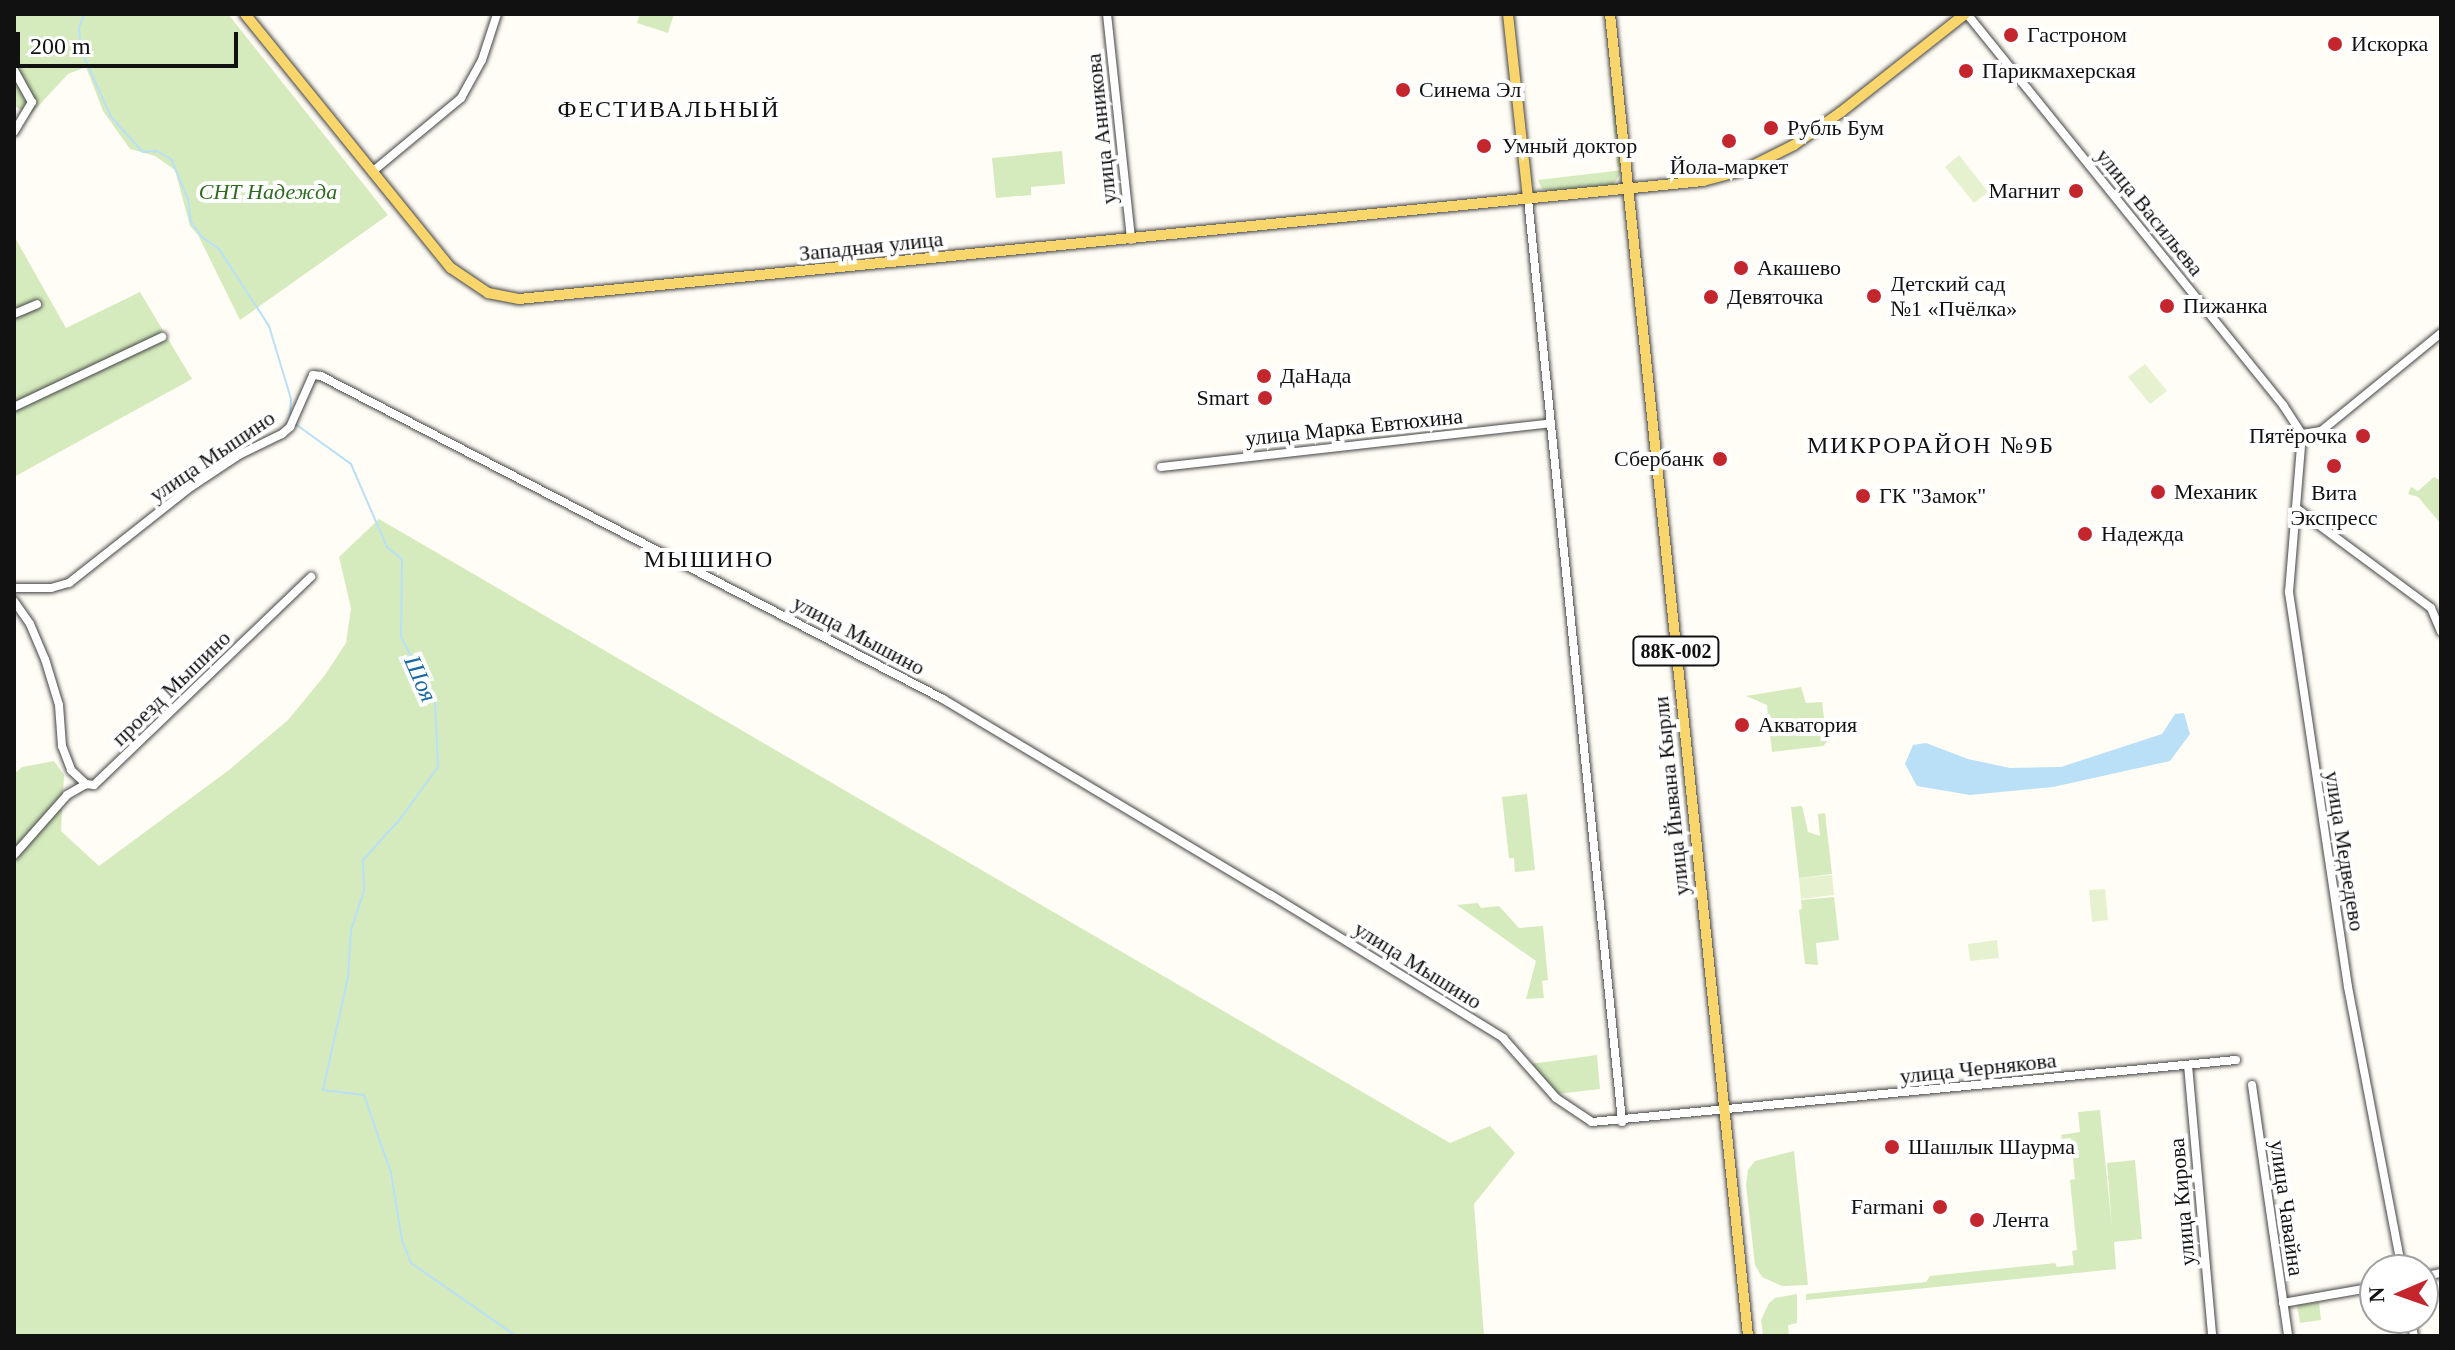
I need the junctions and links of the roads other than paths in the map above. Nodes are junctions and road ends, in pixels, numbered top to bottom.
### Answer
1 (245, 14) edge
2 (497, 14) edge
3 (1107, 14) edge
4 (1508, 14) edge
5 (1610, 14) edge
6 (1966, 14) edge
7 (14, 70) edge
8 (14, 132) edge
9 (372, 172) junction
10 (1628, 191) junction
11 (1528, 199) junction
12 (1131, 240) junction
13 (37, 304) dead end
14 (14, 314) edge
15 (2441, 333) edge
16 (162, 337) dead end
17 (14, 407) edge
18 (1551, 423) junction
19 (2302, 434) junction
20 (1161, 467) dead end
21 (2296, 508) junction
22 (311, 577) dead end
23 (14, 588) edge
24 (14, 601) edge
25 (2441, 632) edge
26 (86, 784) junction
27 (14, 855) edge
28 (1495, 1035) joint
29 (2236, 1060) dead end
30 (2188, 1065) junction
31 (2252, 1085) dead end
32 (1724, 1112) junction
33 (1622, 1122) junction
34 (2399, 1254) edge
35 (2359, 1290) edge
36 (2283, 1303) junction
37 (1748, 1336) edge
38 (2212, 1336) edge
39 (2288, 1336) edge

1 - 9 main road, Западная улица
2 - 9 street
3 - 12 street, улица Анникова
4 - 11 main road
5 - 10 main road, улица Йывана Кырли
6 - 10 main road, Западная улица
6 - 19 street, улица Васильева
7 - 8 street
9 - 12 main road, Западная улица
10 - 11 main road, Западная улица
10 - 32 main road, улица Йывана Кырли / 88К-002
11 - 12 main road, Западная улица
11 - 18 street
13 - 14 street
15 - 19 street
16 - 17 street
18 - 20 street, улица Марка Евтюхина
18 - 33 street
19 - 21 street, улица Медведево
21 - 25 street
21 - 34 street, улица Медведево
22 - 26 street, проезд Мышино
23 - 28 street, улица Мышино
24 - 26 street
26 - 27 street, проезд Мышино
28 - 33 street, улица Чернякова
29 - 30 street, улица Чернякова
30 - 32 street, улица Чернякова
30 - 38 street, улица Кирова
31 - 36 street, улица Чавайна
32 - 33 street, улица Чернякова
32 - 37 main road, улица Йывана Кырли / 88К-002
35 - 36 street
36 - 39 street, улица Чавайна

